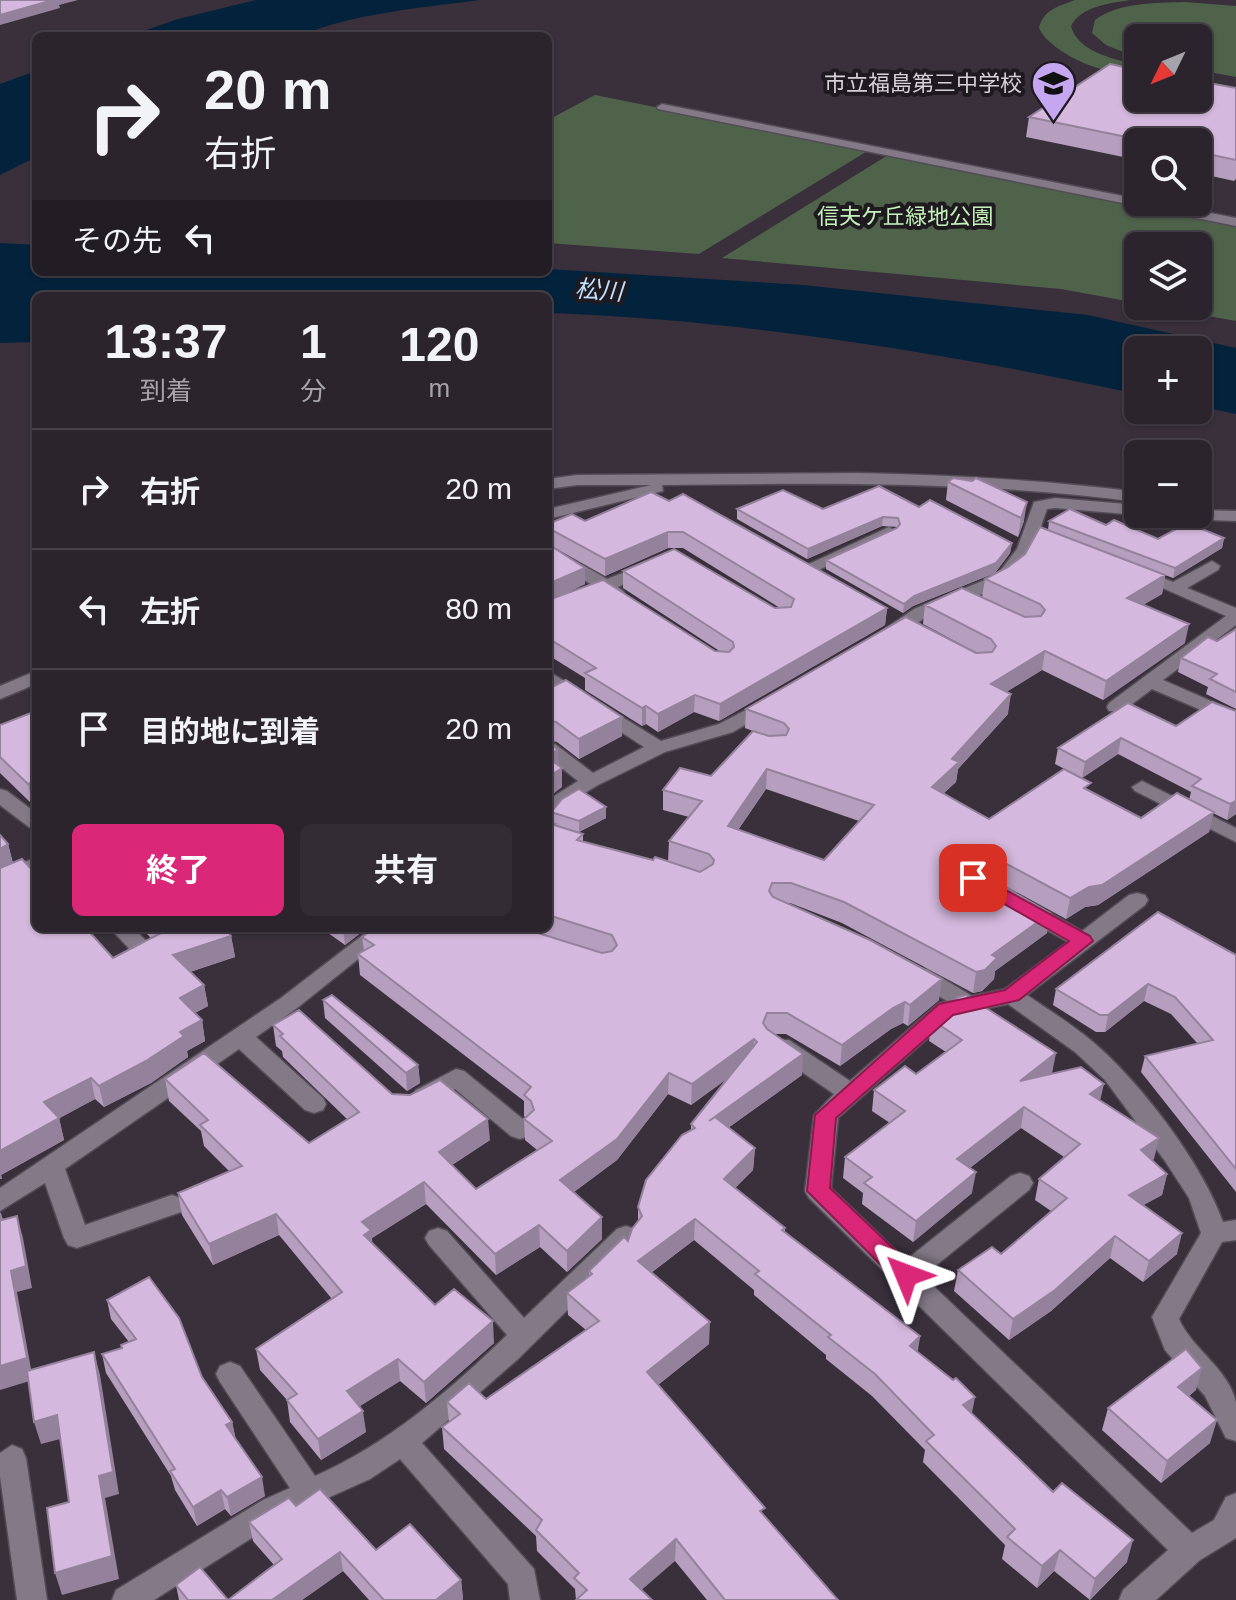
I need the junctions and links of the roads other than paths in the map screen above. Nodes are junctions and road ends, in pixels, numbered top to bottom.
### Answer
1 (662, 107) dead end
2 (1236, 222) edge
3 (712, 481) junction
4 (552, 483) edge
5 (1124, 496) edge
6 (1124, 509) edge
7 (1212, 510) edge
8 (552, 513) edge
9 (1212, 515) edge
10 (1236, 515) edge
11 (889, 532) edge
12 (552, 553) edge
13 (661, 562) edge
14 (1117, 566) edge
15 (1212, 566) dead end
16 (806, 569) edge
17 (607, 587) junction
18 (1174, 588) junction
19 (961, 597) junction
20 (633, 604) edge
21 (552, 608) edge
22 (989, 610) edge
23 (1236, 615) edge
24 (877, 643) edge
25 (32, 679) edge
26 (1150, 681) junction
27 (553, 685) edge
28 (0, 693) edge
29 (778, 700) edge
30 (1116, 707) edge
31 (1236, 719) edge
32 (721, 729) junction
33 (748, 739) edge
34 (658, 748) junction
35 (552, 751) edge
36 (591, 781) junction
37 (1142, 787) dead end
38 (0, 795) edge
39 (552, 806) edge
40 (32, 820) edge
41 (1236, 836) edge
42 (32, 866) edge
43 (0, 882) edge
44 (1000, 894) edge
45 (1137, 900) dead end
46 (125, 932) edge
47 (381, 932) edge
48 (1083, 941) junction
49 (145, 952) edge
50 (896, 961) edge
51 (1012, 995) junction
52 (289, 1003) junction
53 (968, 1004) junction
54 (312, 1024) edge
55 (241, 1037) junction
56 (776, 1042) edge
57 (850, 1093) junction
58 (314, 1104) dead end
59 (405, 1107) edge
60 (520, 1130) dead end
61 (51, 1165) junction
62 (1020, 1183) dead end
63 (0, 1201) edge
64 (172, 1205) dead end
65 (1225, 1231) edge
66 (626, 1236) edge
67 (438, 1238) dead end
68 (906, 1275) junction
69 (524, 1336) junction
70 (230, 1374) dead end
71 (1236, 1429) edge
72 (403, 1442) junction
73 (12, 1458) dead end
74 (310, 1493) junction
75 (1236, 1506) edge
76 (1189, 1550) junction
77 (32, 1600) edge
78 (127, 1600) edge
79 (525, 1600) edge
80 (1134, 1600) edge

1 - 2 street
3 - 4 street
3 - 5 street
3 - 8 street
6 - 19 street
7 - 10 street
9 - 10 street
11 - 16 street
12 - 17 street
13 - 17 street
14 - 18 street
15 - 18 street
17 - 20 street
17 - 21 street
18 - 23 street
19 - 22 street
19 - 24 street
23 - 26 street
25 - 28 street
26 - 30 street
26 - 31 street
27 - 34 street
29 - 32 street
32 - 33 street
32 - 34 street
34 - 36 street
35 - 36 street
36 - 39 street
37 - 41 street
38 - 40 street
42 - 43 street
44 - 48 street
45 - 48 street
46 - 49 street
47 - 52 street
48 - 51 street
50 - 53 street
51 - 53 street
51 - 65 street
52 - 54 street
52 - 55 street
53 - 57 street
55 - 58 street
55 - 61 street
56 - 57 street
57 - 68 street
59 - 60 street
61 - 63 street
61 - 64 street
62 - 68 street
65 - 71 street
66 - 69 street
67 - 69 street
68 - 76 street
69 - 72 street
70 - 74 street
72 - 74 street
72 - 79 street
73 - 77 street
74 - 78 street
75 - 76 street
76 - 80 street

